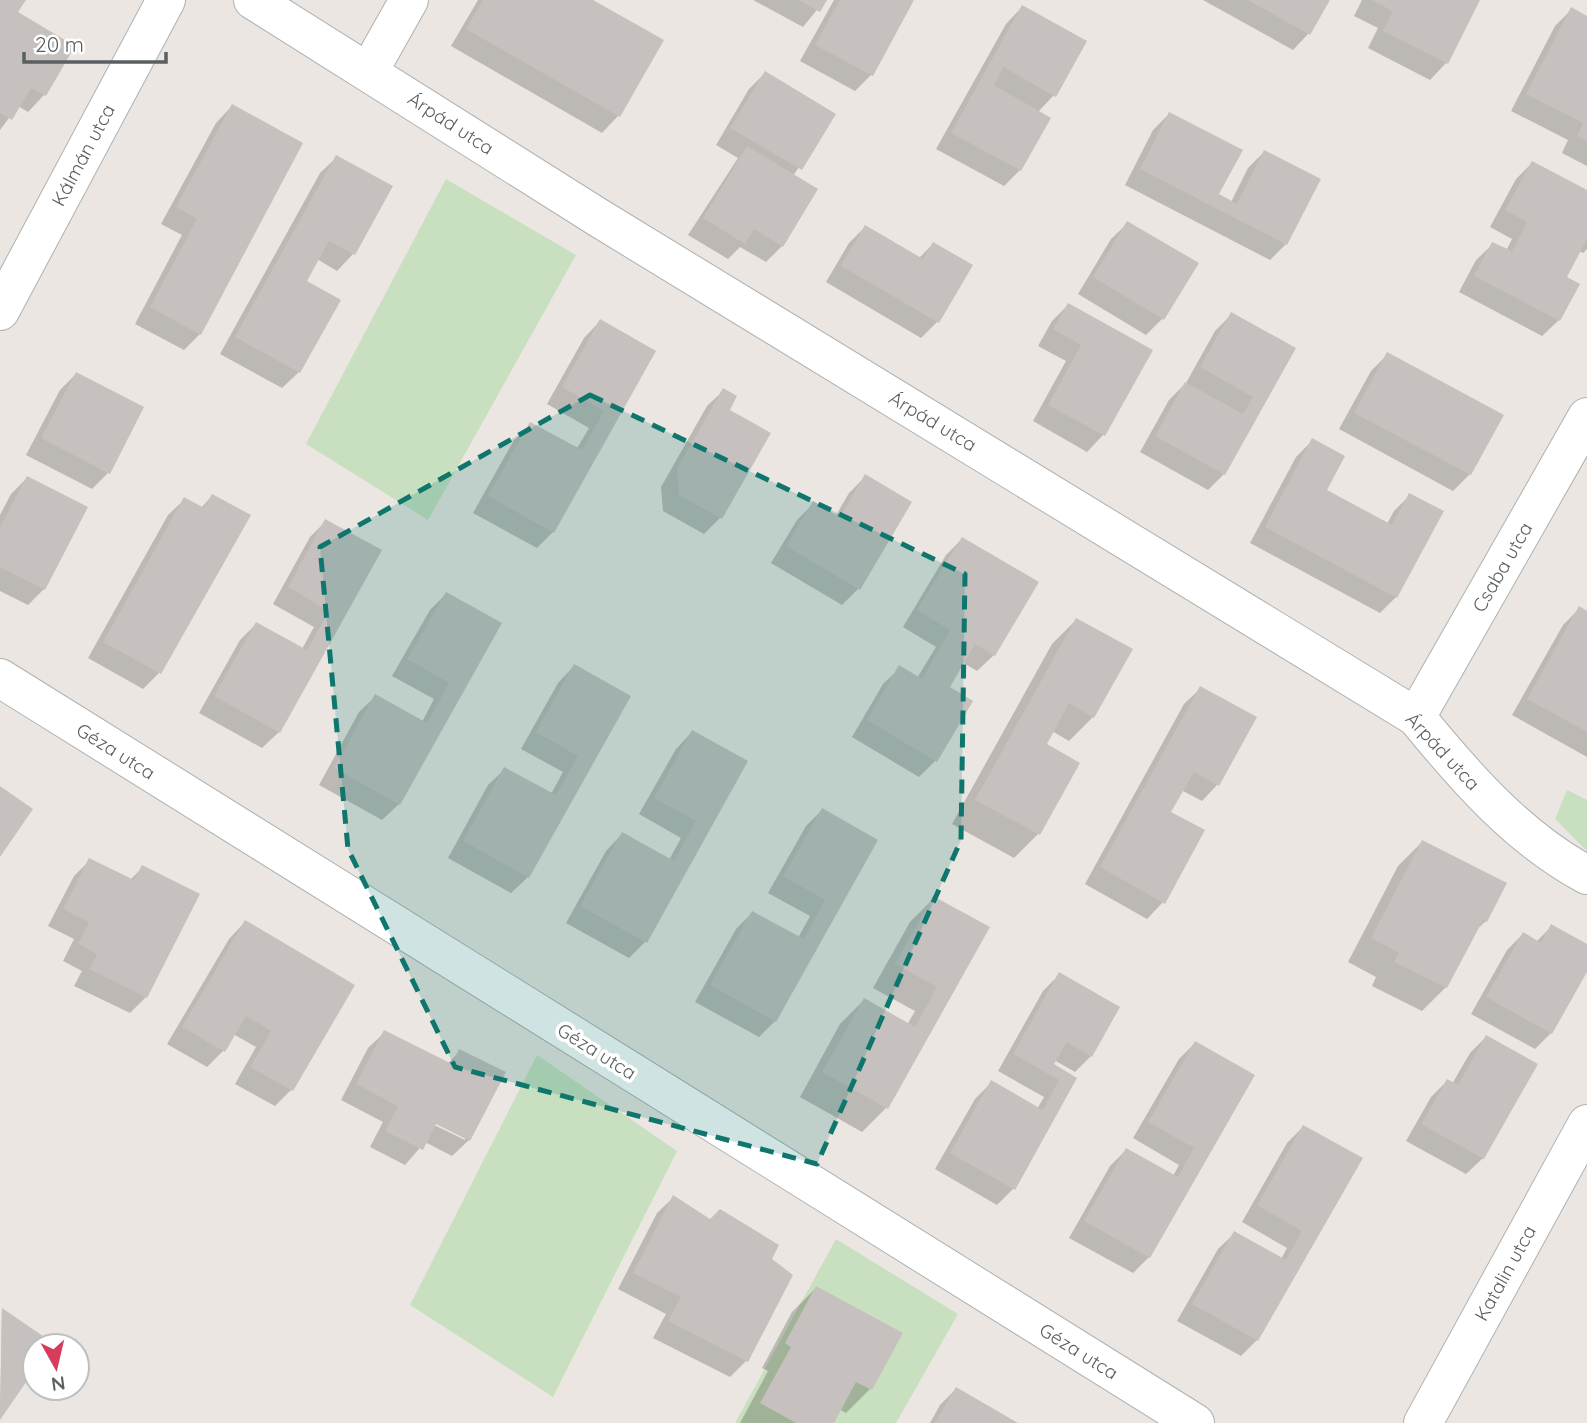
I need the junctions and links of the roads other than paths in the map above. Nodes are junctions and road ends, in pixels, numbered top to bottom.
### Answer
1 (166, 0) edge
2 (253, 0) edge
3 (409, 0) edge
4 (369, 71) junction
5 (0, 311) edge
6 (1587, 416) edge
7 (0, 678) edge
8 (1416, 717) junction
9 (1587, 875) edge
10 (1587, 1124) edge
11 (1195, 1423) edge
12 (1423, 1423) edge

1 - 5 street, Kálmán utca
2 - 4 street, Árpád utca
3 - 4 street
4 - 8 street, Árpád utca
6 - 8 street, Csaba utca
7 - 11 street, Géza utca
8 - 9 street, Árpád utca
10 - 12 street, Katalin utca

